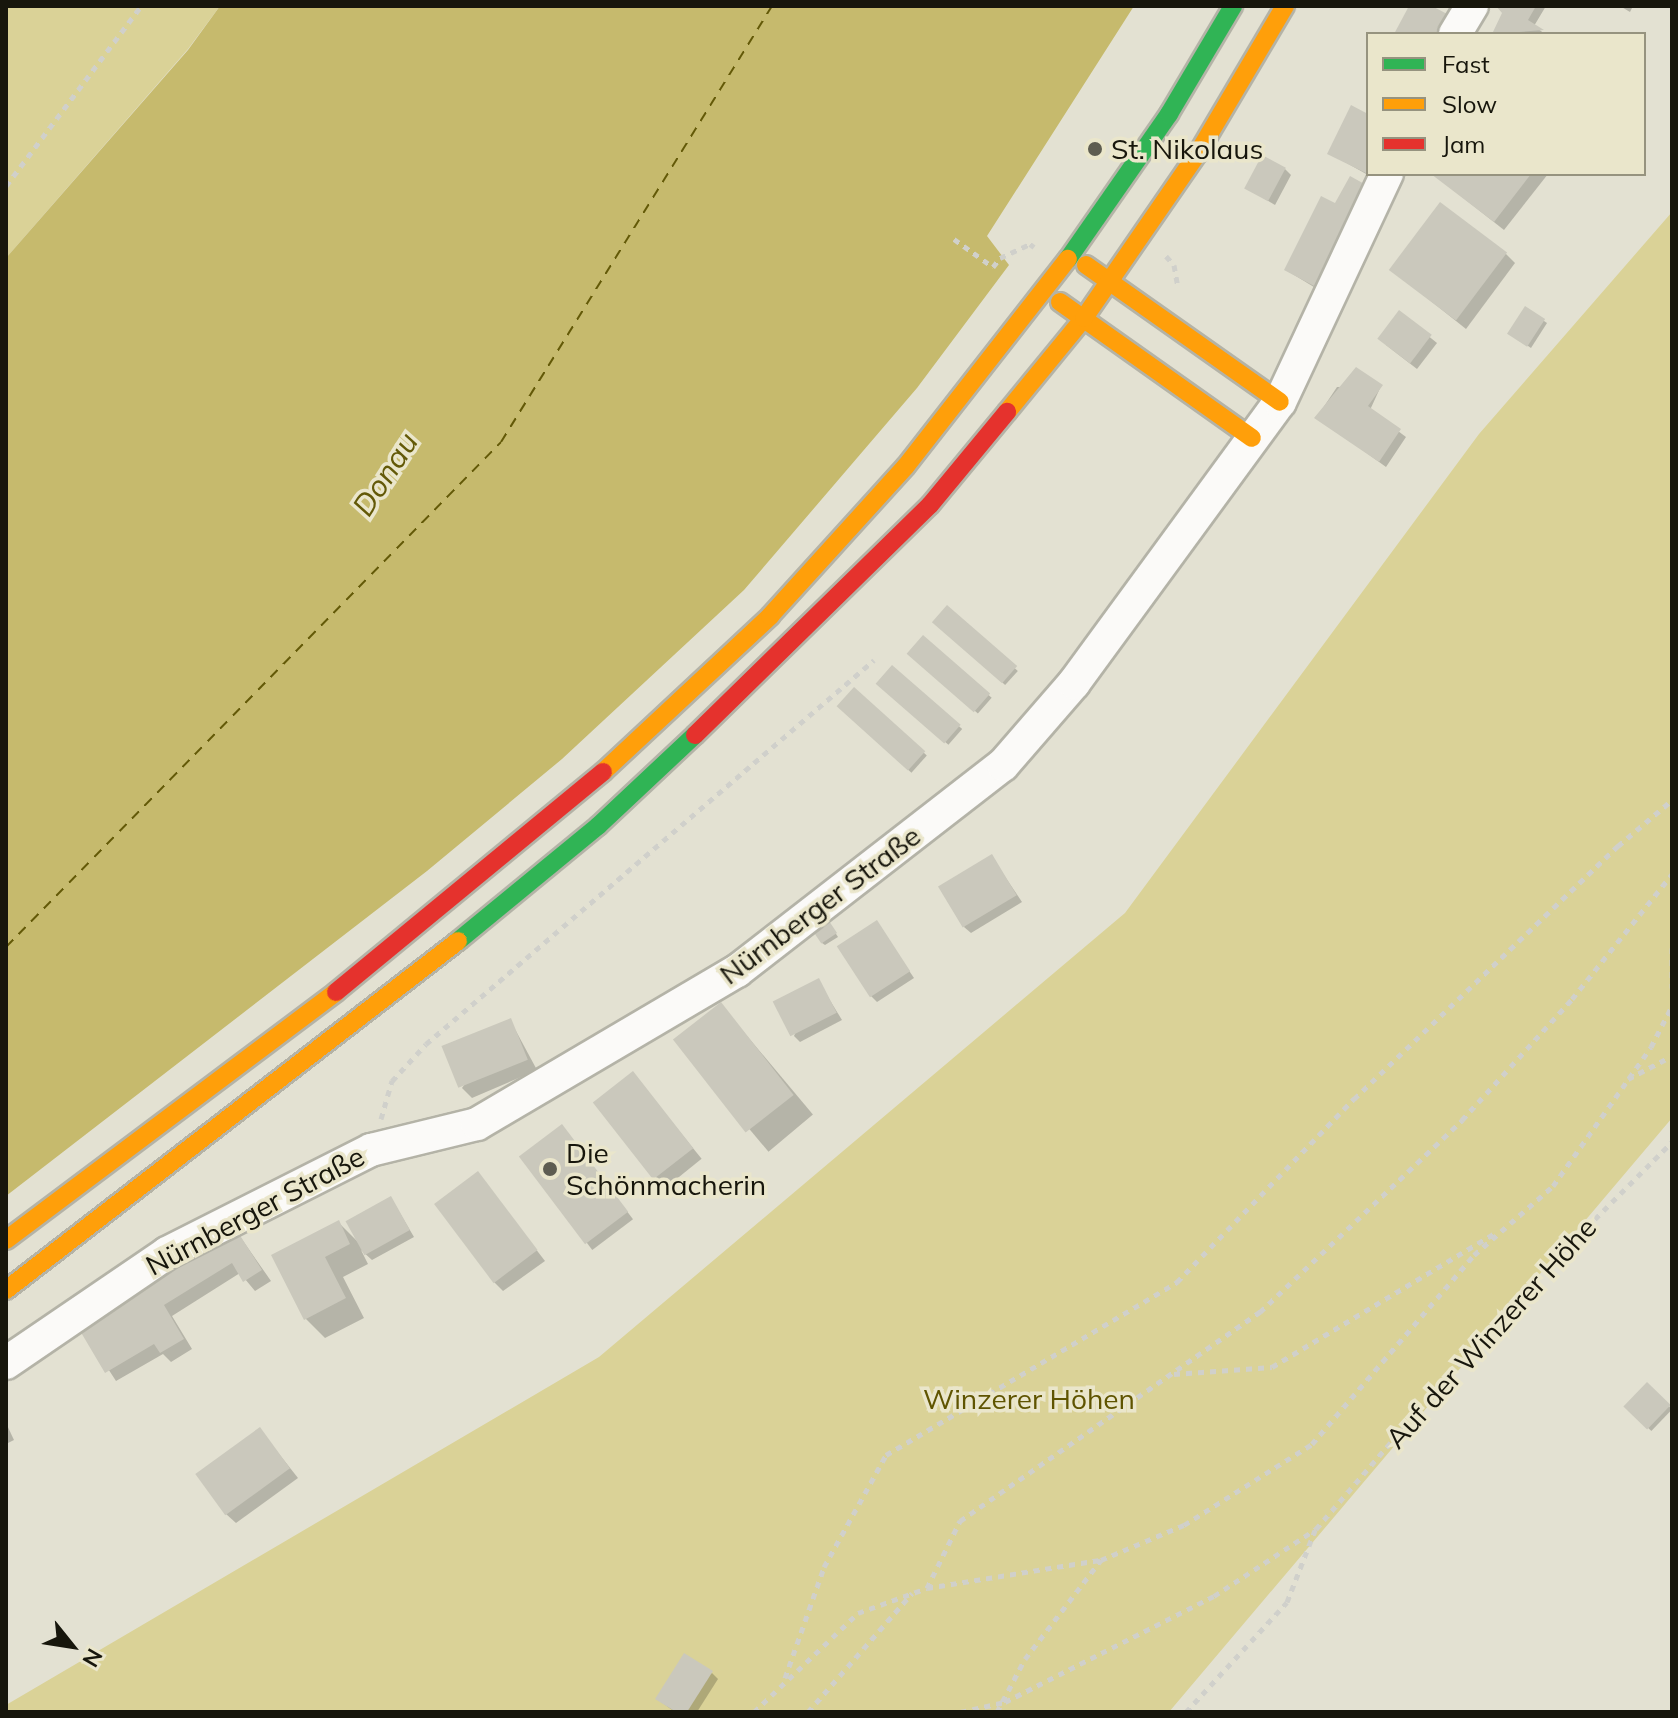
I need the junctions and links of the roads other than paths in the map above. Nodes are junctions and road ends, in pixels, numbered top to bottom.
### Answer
1 (1233, 6) edge
2 (1285, 6) edge
3 (1472, 6) edge
4 (1456, 32) edge
5 (1386, 176) edge
6 (1072, 255) junction
7 (1111, 283) junction
8 (1045, 291) junction
9 (1084, 318) junction
10 (1280, 402) junction
11 (1252, 438) junction
12 (6, 1240) edge
13 (6, 1290) edge
14 (6, 1363) edge

1 - 6 main road
2 - 7 main road
3 - 4 street
5 - 10 street, Nürnberger Straße
6 - 7 main road
6 - 8 main road
7 - 9 main road
7 - 10 main road
8 - 9 main road
8 - 12 main road
9 - 11 main road
9 - 13 main road
10 - 11 street, Nürnberger Straße
11 - 14 street, Nürnberger Straße

